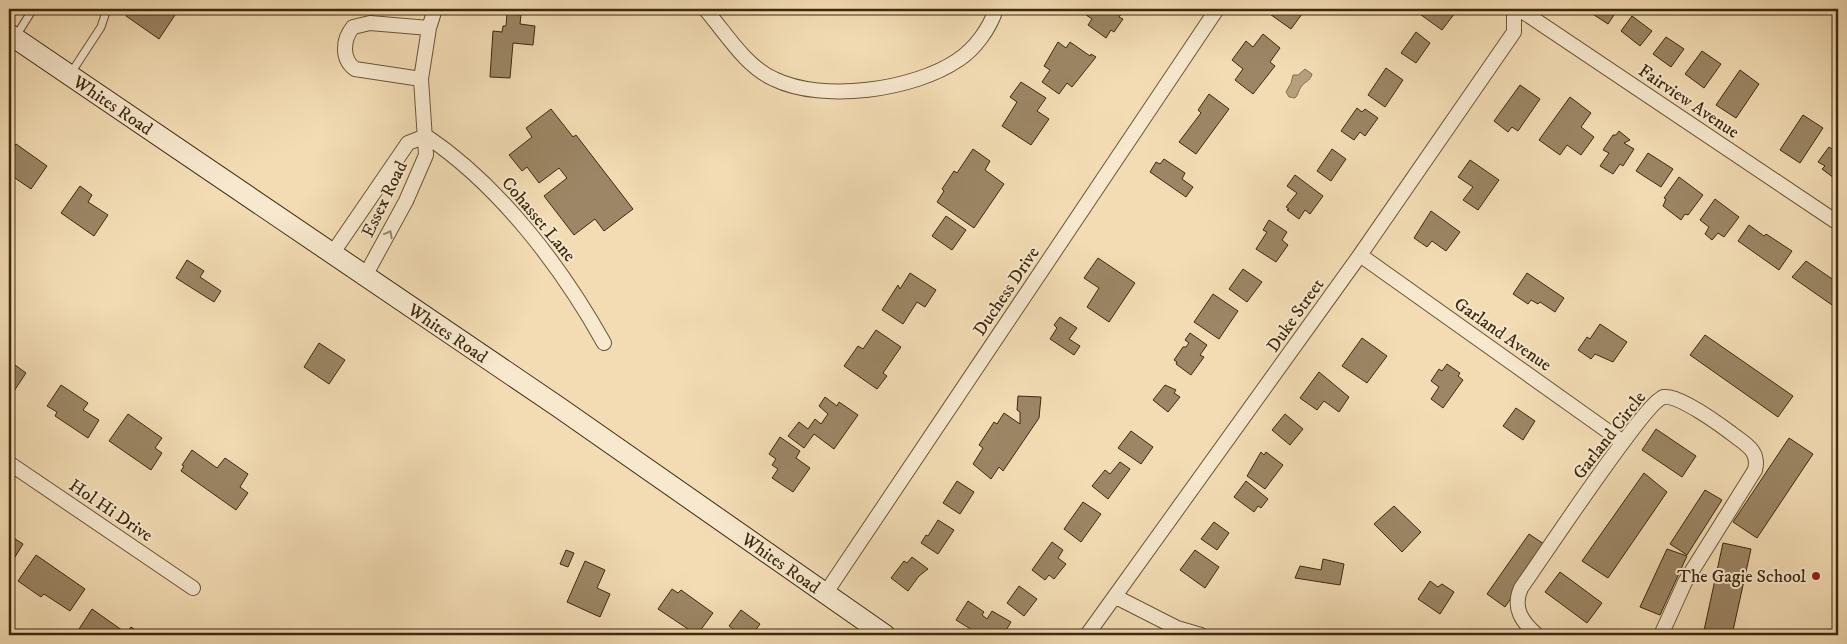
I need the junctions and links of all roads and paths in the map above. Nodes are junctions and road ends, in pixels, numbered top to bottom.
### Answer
1 (33, 9) edge
2 (107, 9) edge
3 (435, 9) edge
4 (705, 9) edge
5 (996, 9) edge
6 (1216, 9) edge
7 (1514, 9) edge
8 (1519, 9) edge
9 (428, 28) junction
10 (12, 36) edge
11 (69, 75) junction
12 (421, 79) junction
13 (426, 136) junction
14 (1838, 223) edge
15 (332, 254) junction
16 (1360, 255) junction
17 (365, 276) junction
18 (604, 343) dead end
19 (1624, 442) junction
20 (9, 463) edge
21 (193, 588) dead end
22 (825, 594) junction
23 (1116, 597) junction
24 (885, 635) edge
25 (1087, 635) edge
26 (1201, 635) edge
27 (1537, 635) edge
28 (1661, 635) edge

1 - 10 lane
2 - 11 lane
3 - 9 street, Essex Road
4 - 5 street
6 - 22 street, Duchess Drive
7 - 16 street, Duke Street
8 - 14 street, Fairview Avenue
9 - 12 street, Essex Road
9 - 12 street
10 - 11 street, Whites Road
11 - 15 street, Whites Road
12 - 13 street, Essex Road
13 - 15 street, Essex Road
17 -> 13 street, Essex Road
13 - 18 street, Cohasset Lane
15 - 17 street, Whites Road
16 - 19 street, Garland Avenue
16 - 23 street, Duke Street
17 - 22 street, Whites Road
19 - 27 street, Garland Circle
19 - 28 street, Garland Circle
20 - 21 street, Hol Hi Drive
22 - 24 street, Whites Road
23 - 25 street, Duke Street
23 - 26 street

